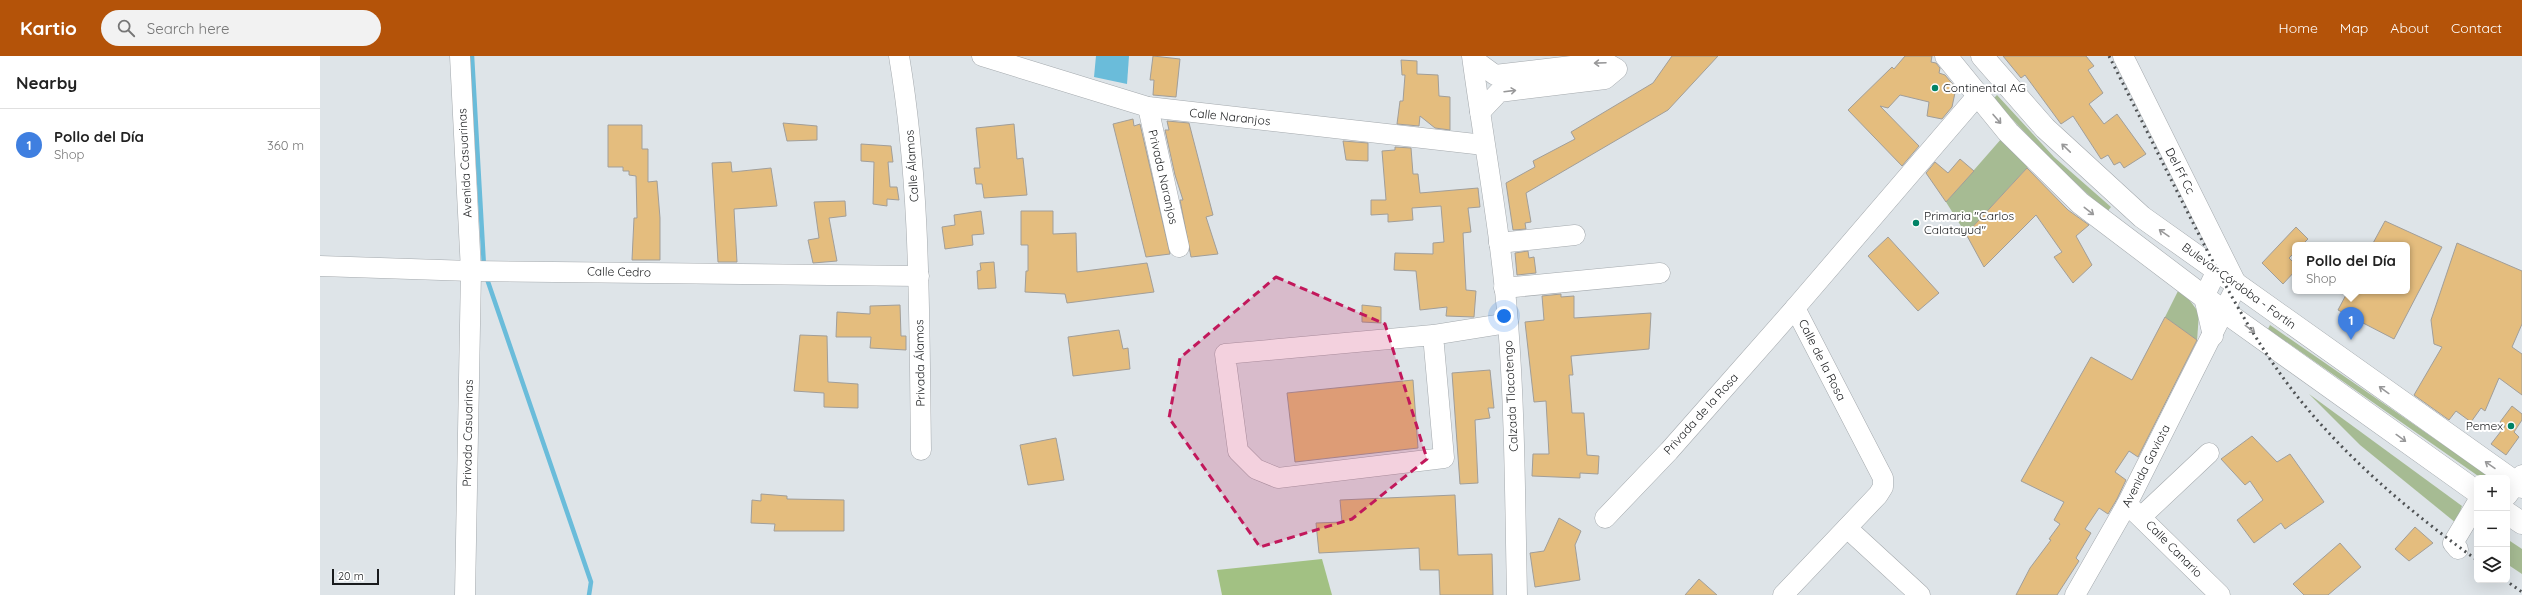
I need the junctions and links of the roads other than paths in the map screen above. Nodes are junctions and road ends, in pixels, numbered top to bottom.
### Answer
1 (460, 56) edge
2 (899, 56) edge
3 (982, 56) edge
4 (1946, 56) edge
5 (1982, 56) edge
6 (2123, 56) edge
7 (1472, 58) edge
8 (1977, 96) junction
9 (1148, 108) junction
10 (1480, 112) junction
11 (1484, 146) junction
12 (2142, 217) junction
13 (1575, 235) dead end
14 (2126, 239) junction
15 (1499, 243) junction
16 (1179, 247) dead end
17 (320, 266) edge
18 (2217, 270) junction
19 (471, 271) junction
20 (1660, 274) dead end
21 (919, 276) junction
22 (2238, 285) junction
23 (1504, 288) junction
24 (2204, 297) junction
25 (1795, 308) junction
26 (2226, 311) junction
27 (1508, 323) junction
28 (1433, 335) junction
29 (2213, 336) junction
30 (921, 450) dead end
31 (2209, 454) dead end
32 (2517, 485) edge
33 (2474, 490) edge
34 (2474, 508) edge
35 (2134, 511) junction
36 (2510, 515) edge
37 (1605, 518) dead end
38 (2522, 524) edge
39 (1847, 528) junction
40 (2458, 549) dead end
41 (465, 595) edge
42 (1517, 595) edge
43 (1783, 595) edge
44 (1920, 595) edge
45 (2075, 595) edge
46 (2220, 595) edge

1 - 19 street, Avenida Casuarinas
2 - 21 street, Calle Álamos
3 - 9 street, Calle Naranjos
4 - 8 main road
12 -> 5 main road, Bulevar Córdoba - Fortín
6 - 22 street, Del Ff Cc
7 - 10 street, Calzada Tlacotengo
10 -> 7 street
8 -> 14 main road
8 - 25 street, Calle de la Rosa
9 - 11 street, Calle Naranjos
9 - 16 street, Privada Naranjos
10 - 11 street, Calzada Tlacotengo
11 - 15 street, Calzada Tlacotengo
12 - 14 main road
18 -> 12 main road, Bulevar Córdoba - Fortín
13 - 15 street
14 - 24 main road
15 - 23 street, Calzada Tlacotengo
17 - 19 street, Calle Cedro
18 - 22 main road, Bulevar Córdoba - Fortín
18 - 24 street
19 - 21 street, Calle Cedro
19 - 41 street, Privada Casuarinas
20 - 23 street
21 - 30 street, Privada Álamos
22 - 26 street, Avenida Gaviota
32 -> 22 main road, Bulevar Córdoba - Fortín
23 - 27 street, Calzada Tlacotengo
24 - 26 main road
24 - 29 street
25 - 37 street, Privada de la Rosa
25 - 39 street, Calle de la Rosa
26 - 29 street, Avenida Gaviota
26 -> 33 main road
27 - 28 street
27 - 42 street, Calzada Tlacotengo
28 - 28 street
29 - 35 street, Avenida Gaviota
31 - 35 street
34 - 40 street
35 - 45 street, Avenida Gaviota
35 - 46 street, Calle Canario
36 - 38 main road
39 - 43 street, Calle de la Rosa
39 - 44 street

